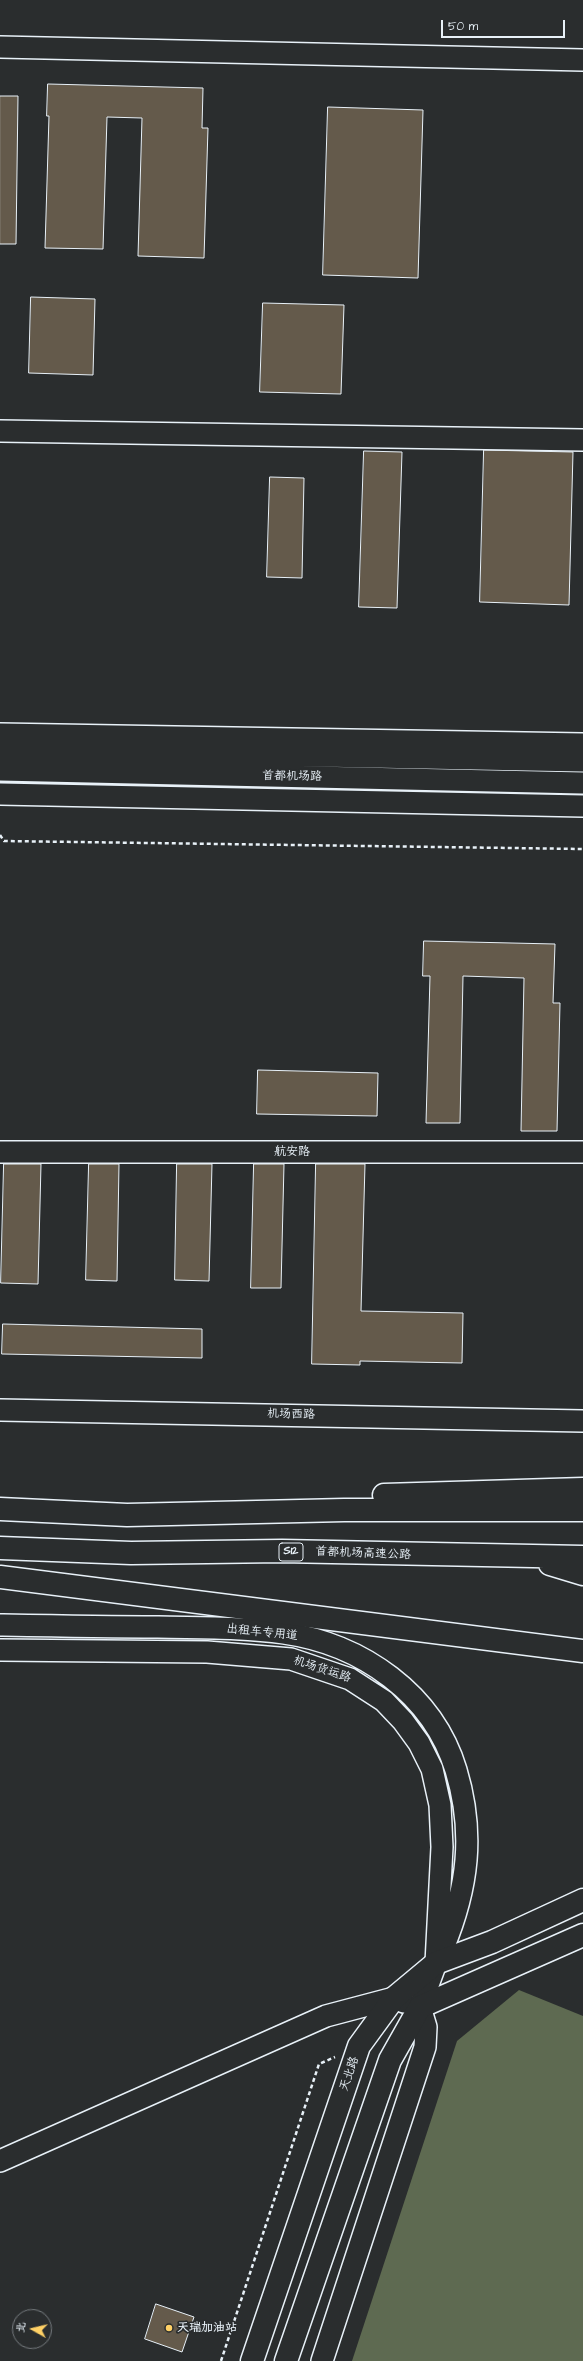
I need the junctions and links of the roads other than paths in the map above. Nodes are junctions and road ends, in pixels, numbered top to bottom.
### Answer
1 (0, 47) edge
2 (583, 60) edge
3 (0, 431) edge
4 (583, 440) edge
5 (0, 734) edge
6 (583, 744) edge
7 (0, 750) edge
8 (583, 761) edge
9 (0, 770) edge
10 (583, 783) edge
11 (0, 794) edge
12 (583, 806) edge
13 (0, 1152) edge
14 (583, 1152) edge
15 (0, 1410) edge
16 (583, 1421) edge
17 (583, 1489) edge
18 (0, 1510) edge
19 (583, 1510) edge
20 (127, 1515) junction
21 (0, 1548) edge
22 (510, 1556) junction
23 (583, 1557) edge
24 (583, 1574) edge
25 (0, 1577) edge
26 (0, 1625) edge
27 (0, 1650) edge
28 (583, 1651) edge
29 (583, 1900) edge
30 (583, 1935) edge
31 (436, 1963) junction
32 (394, 1998) junction
33 (420, 2007) junction
34 (0, 2161) edge
35 (252, 2361) edge
36 (286, 2361) edge
37 (322, 2361) edge

1 - 2 street
3 - 4 street
5 - 6 street
7 - 8 street, 首都机场路
9 - 10 street, 首都机场路
11 - 12 street, 首都机场路
13 - 14 street, 航安路
15 - 16 street, 机场西路
17 - 20 main road
18 - 20 main road
19 - 20 main road
21 - 22 main road, 首都机场高速公路 / S12
22 - 23 main road, 首都机场高速公路 / S12
22 - 24 main road
25 - 28 main road
26 - 31 street, 出租车专用道
27 - 31 street, 机场货运路
29 - 31 main road, 天北路
30 - 33 main road
31 - 32 main road, 天北路
31 - 33 street, 机场货运路
32 - 33 street
32 - 34 street
32 - 35 main road, 天北路
33 - 36 main road
33 - 37 street

